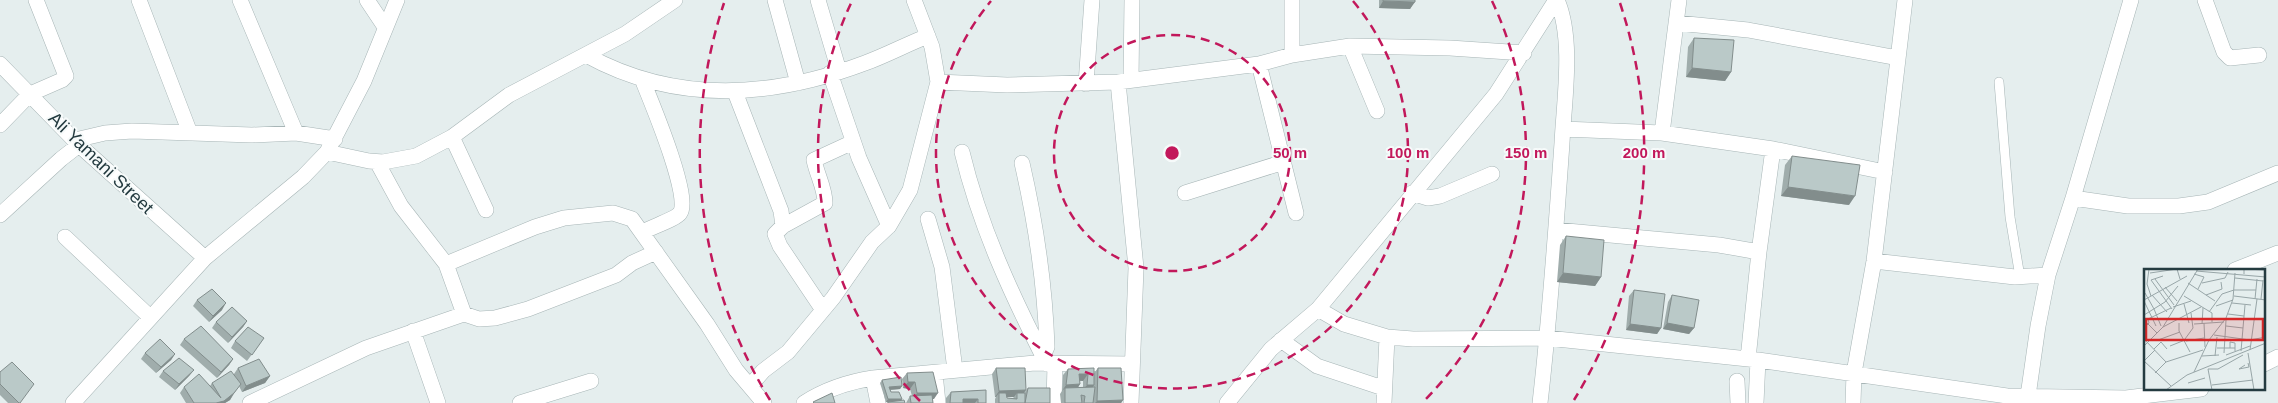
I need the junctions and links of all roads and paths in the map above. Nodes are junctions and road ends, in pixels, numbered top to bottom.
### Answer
1 (36, 0) edge
2 (139, 0) edge
3 (240, 0) edge
4 (367, 0) edge
5 (397, 0) edge
6 (675, 0) edge
7 (775, 0) edge
8 (818, 0) edge
9 (914, 0) edge
10 (1092, 0) edge
11 (1132, 0) edge
12 (1292, 0) edge
13 (1556, 0) edge
14 (1679, 0) edge
15 (1904, 0) edge
16 (2131, 0) edge
17 (2205, 0) edge
18 (1677, 23) junction
19 (385, 27) junction
20 (928, 36) junction
21 (1350, 46) junction
22 (1524, 53) junction
23 (2259, 54) dead end
24 (586, 55) junction
25 (1292, 55) junction
26 (1898, 58) junction
27 (0, 64) edge
28 (1259, 64) junction
29 (834, 72) junction
30 (642, 79) junction
31 (1124, 81) junction
32 (938, 82) junction
33 (1999, 82) dead end
34 (798, 83) junction
35 (1086, 84) junction
36 (735, 92) junction
37 (30, 94) junction
38 (1377, 111) dead end
39 (0, 125) edge
40 (1562, 129) junction
41 (190, 133) junction
42 (296, 133) junction
43 (1662, 133) junction
44 (452, 137) junction
45 (335, 139) junction
46 (853, 142) junction
47 (77, 143) junction
48 (1773, 149) junction
49 (327, 152) junction
50 (962, 152) dead end
51 (377, 162) junction
52 (1284, 162) junction
53 (1022, 164) dead end
54 (1886, 172) junction
55 (2278, 173) edge
56 (1492, 174) dead end
57 (1184, 193) dead end
58 (1412, 193) junction
59 (2074, 198) junction
60 (486, 210) dead end
61 (1296, 212) dead end
62 (0, 215) edge
63 (928, 218) dead end
64 (783, 226) junction
65 (889, 226) junction
66 (1556, 230) junction
67 (643, 232) junction
68 (65, 237) dead end
69 (656, 252) junction
70 (1759, 252) junction
71 (2278, 253) edge
72 (205, 258) junction
73 (1874, 261) junction
74 (446, 264) junction
75 (2238, 269) edge
76 (2048, 275) junction
77 (2020, 277) junction
78 (1318, 309) junction
79 (822, 310) junction
80 (464, 314) junction
81 (150, 317) junction
82 (413, 331) junction
83 (1387, 337) junction
84 (1547, 338) junction
85 (1281, 340) junction
86 (1753, 359) junction
87 (1048, 361) junction
88 (1131, 364) junction
89 (956, 370) junction
90 (935, 373) junction
91 (1854, 373) junction
92 (873, 378) junction
93 (591, 381) dead end
94 (1737, 381) dead end
95 (2193, 390) edge
96 (1384, 396) edge
97 (1960, 396) edge
98 (755, 397) edge
99 (2027, 400) edge
100 (1229, 402) edge
101 (73, 403) edge
102 (250, 403) edge
103 (438, 403) edge
104 (520, 403) edge
105 (804, 403) edge
106 (878, 403) edge
107 (938, 403) edge
108 (1054, 403) edge
109 (1131, 403) edge
110 (1540, 403) edge
111 (1738, 403) edge
112 (1756, 403) edge
113 (1853, 403) edge

1 - 37 street
2 - 41 street
3 - 42 street
4 - 19 street
5 - 19 street
6 - 24 street
7 - 34 street
8 - 29 street
9 - 20 street
10 - 35 street
11 - 31 street
12 - 25 street
13 - 22 street
13 - 40 street
14 - 18 street
15 - 26 street
16 - 59 street
17 - 23 street
18 - 26 street
18 - 43 street
19 - 45 street
20 - 29 street
20 - 32 street
21 - 22 street
21 - 25 street
21 - 38 street
22 - 58 street
24 - 30 street
24 - 44 street
25 - 28 street
26 - 54 street
27 - 37 street, Ali Yamani Street
28 - 31 street
28 - 52 street
29 - 34 street
29 - 46 street
30 - 36 street
30 - 67 street
31 - 35 street
31 - 88 street
32 - 35 street
32 - 65 street
33 - 77 lane
34 - 36 street
36 - 64 street
37 - 39 street
37 - 47 street, Ali Yamani Street
40 - 43 street
40 - 66 street
41 - 42 street
41 - 47 street
42 - 45 street
43 - 48 street
44 - 51 street
44 - 60 street
45 - 49 street
46 - 64 street
46 - 65 street
47 - 62 street
47 - 72 street, Ali Yamani Street
48 - 54 street
48 - 70 street
49 - 51 street
49 - 72 street
50 - 87 street
51 - 74 street
52 - 57 street
52 - 61 street
53 - 87 street
54 - 73 street
55 - 59 street
56 - 58 street
58 - 78 street
59 - 76 street
63 - 89 street
64 - 79 street
65 - 79 street
66 - 70 street
66 - 84 street
67 - 69 street
67 - 74 street
68 - 81 street
69 - 80 street
69 - 98 street
70 - 86 street
71 - 75 street
72 - 81 street
73 - 77 street
73 - 91 street
74 - 80 street
76 - 77 street
76 - 99 street
78 - 83 street
78 - 85 street
79 - 98 street
80 - 82 street
81 - 101 street
82 - 102 street
82 - 103 street
83 - 84 street
83 - 96 street
84 - 86 street
84 - 110 street
85 - 96 street
85 - 100 street
86 - 91 street
86 - 112 street
87 - 88 street
87 - 89 street
87 - 108 street
88 - 109 street
89 - 90 street
90 - 92 street
90 - 107 street
91 - 97 street
91 - 113 street
92 - 105 street
92 - 106 street
93 - 104 street
94 - 111 street
95 - 99 street
97 - 99 street

